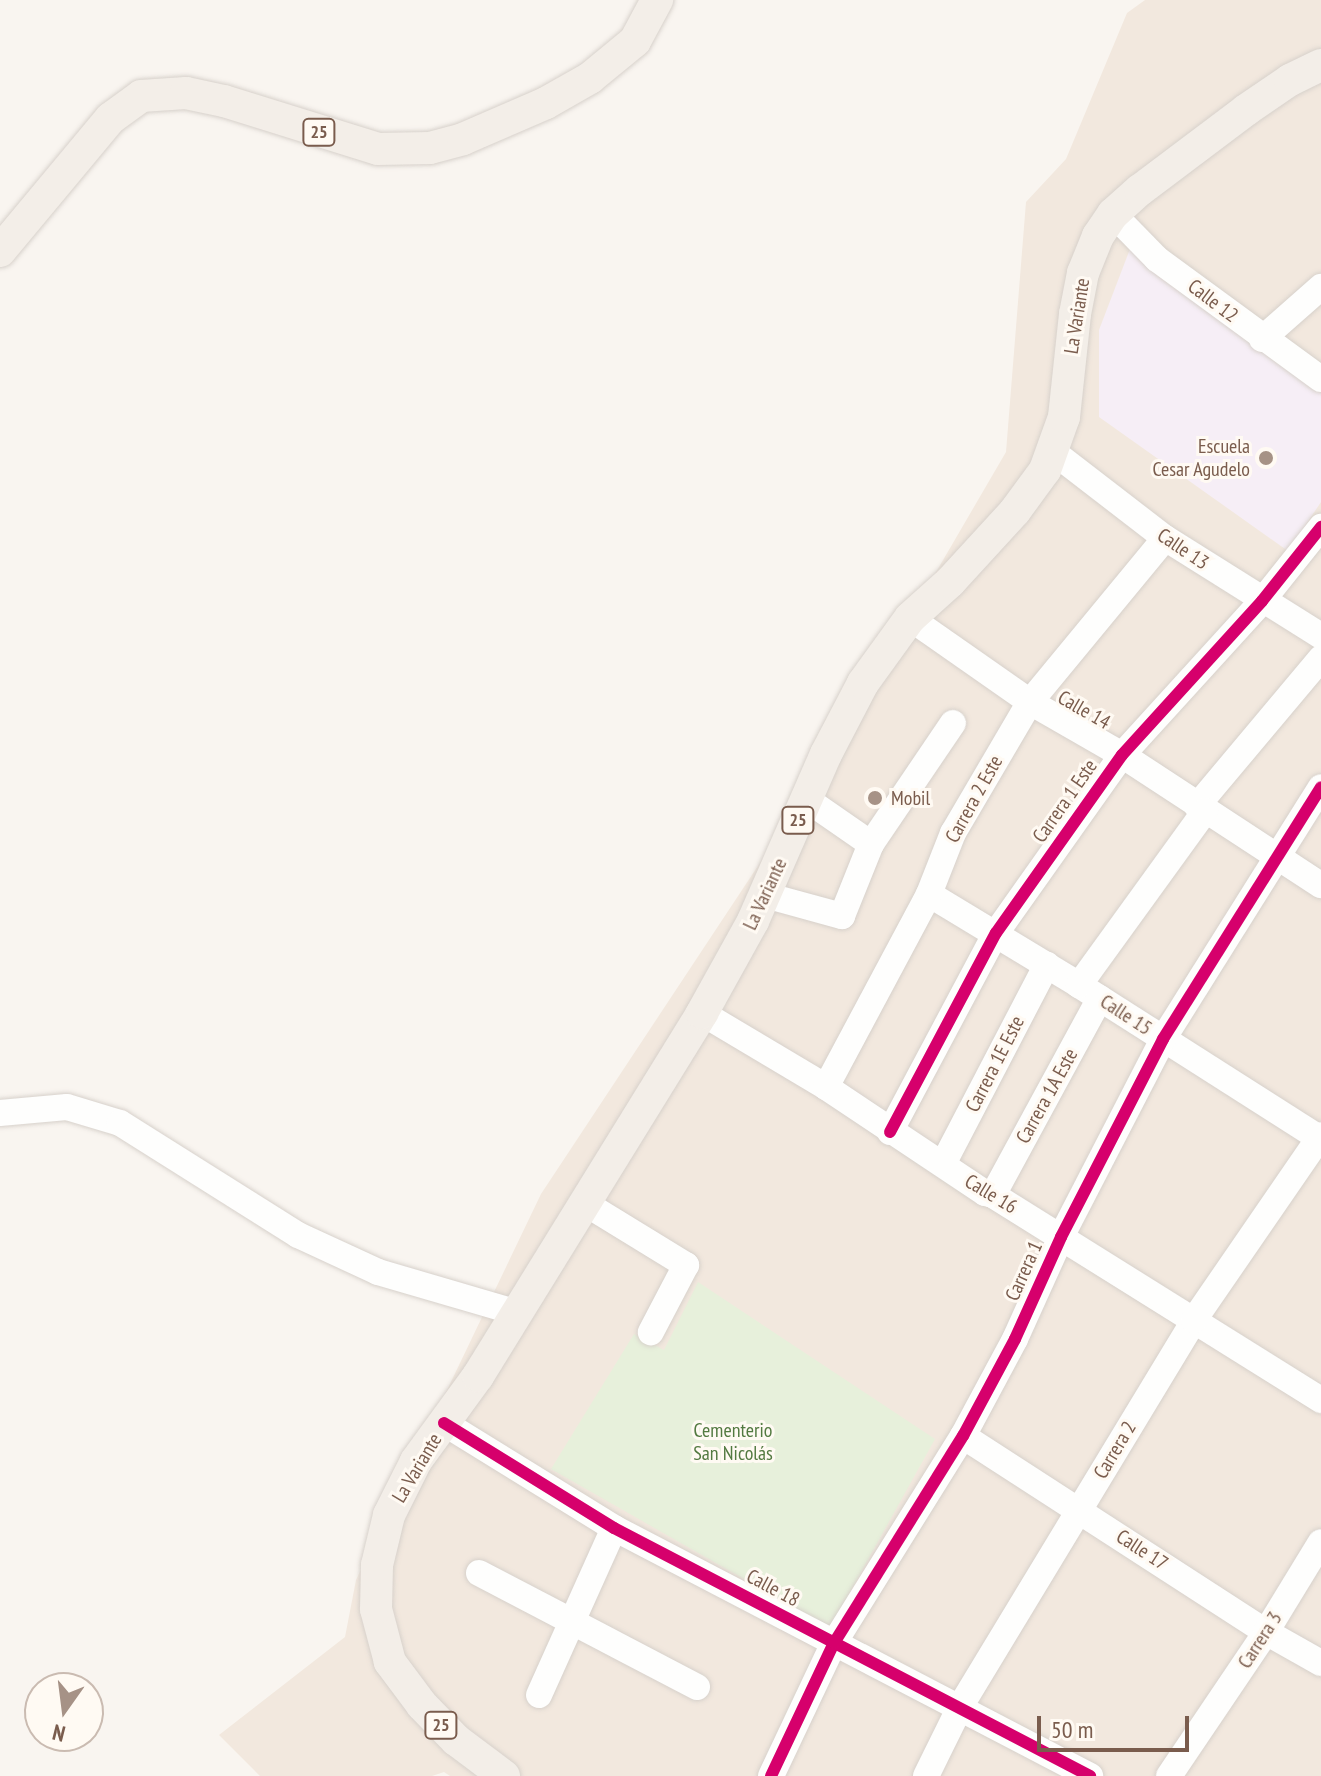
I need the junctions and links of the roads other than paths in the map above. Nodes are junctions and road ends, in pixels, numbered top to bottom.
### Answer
1 (657, 0) edge
2 (1320, 69) edge
3 (1113, 214) junction
4 (0, 251) edge
5 (1321, 287) edge
6 (1262, 339) junction
7 (1321, 379) edge
8 (1052, 451) junction
9 (1321, 527) edge
10 (1165, 538) junction
11 (1262, 601) junction
12 (910, 618) junction
13 (1321, 636) edge
14 (1321, 658) edge
15 (1030, 702) junction
16 (953, 723) dead end
17 (1122, 755) junction
18 (1321, 787) edge
19 (806, 799) junction
20 (1201, 808) junction
21 (871, 844) junction
22 (1277, 858) junction
23 (1321, 885) edge
24 (929, 894) junction
25 (765, 895) junction
26 (996, 933) junction
27 (1047, 964) junction
28 (1090, 991) junction
29 (702, 1013) junction
30 (1163, 1039) junction
31 (826, 1087) junction
32 (0, 1113) edge
33 (890, 1132) junction
34 (1320, 1137) edge
35 (943, 1164) junction
36 (993, 1195) junction
37 (583, 1202) junction
38 (1061, 1237) junction
39 (515, 1312) junction
40 (1194, 1320) junction
41 (651, 1332) dead end
42 (1321, 1400) edge
43 (444, 1423) junction
44 (963, 1436) junction
45 (1079, 1509) junction
46 (614, 1528) junction
47 (1321, 1542) edge
48 (479, 1573) dead end
49 (571, 1621) junction
50 (1266, 1632) junction
51 (834, 1643) junction
52 (1321, 1663) edge
53 (697, 1687) dead end
54 (539, 1695) dead end
55 (960, 1707) junction
56 (504, 1776) edge
57 (771, 1776) edge
58 (926, 1776) edge
59 (1090, 1776) edge
60 (1169, 1776) edge

1 - 4 main road, 25
2 - 3 main road, La Variante / 25
3 - 6 street, Calle 12
3 - 8 main road, La Variante / 25
5 - 6 street
6 - 7 street, Calle 12
8 - 10 street, Calle 13
8 - 12 main road, La Variante / 25
9 - 11 street, Carrera 1 Este
10 - 11 street, Calle 13
10 - 15 street, Carrera 2 Este
11 - 13 street, Calle 13
11 - 17 street, Carrera 1 Este
12 - 15 street, Calle 14
12 - 19 main road, La Variante / 25
14 - 20 street, Carrera 1A Este
15 - 17 street, Calle 14
15 - 24 street, Carrera 2 Este
16 - 21 street
17 - 20 street, Calle 14
17 - 26 street, Carrera 1 Este
18 - 22 street, Carrera 1
19 - 21 street
19 - 25 main road, La Variante / 25
20 - 22 street, Calle 14
20 - 28 street, Carrera 1A Este
21 - 25 street
22 - 23 street, Calle 14
22 - 30 street, Carrera 1
24 - 26 street, Calle 15
24 - 31 street, Carrera 2 Este
25 - 29 main road, La Variante / 25
26 - 27 street, Calle 15
26 - 33 street, Carrera 1 Este
27 - 28 street, Calle 15
27 - 35 street, Carrera 1E Este
28 - 30 street, Calle 15
28 - 36 street, Carrera 1A Este
29 - 31 street, Calle 16
29 - 37 main road, La Variante / 25
30 - 34 street, Calle 15
30 - 38 street, Carrera 1
31 - 33 street, Calle 16
32 - 39 street
33 - 35 street, Calle 16
34 - 40 street, Carrera 2
35 - 36 street, Calle 16
36 - 38 street, Calle 16
37 - 39 main road, La Variante / 25
37 - 41 street
38 - 40 street, Calle 16
38 - 44 street, Carrera 1
39 - 43 main road, La Variante / 25
40 - 42 street, Calle 16
40 - 45 street, Carrera 2
43 - 46 street, Calle 18
43 - 56 main road, La Variante / 25
44 - 45 street, Calle 17
44 - 51 street, Carrera 1
45 - 50 street, Calle 17
45 - 55 street, Carrera 2
46 - 49 street
46 - 51 street, Calle 18
47 - 50 street, Carrera 3
48 - 49 street
49 - 53 street
49 - 54 street
50 - 52 street, Calle 17
50 - 60 street, Carrera 3
51 - 55 street, Calle 18
51 - 57 street, Carrera 1
55 - 58 street, Carrera 2
55 - 59 street, Calle 18

